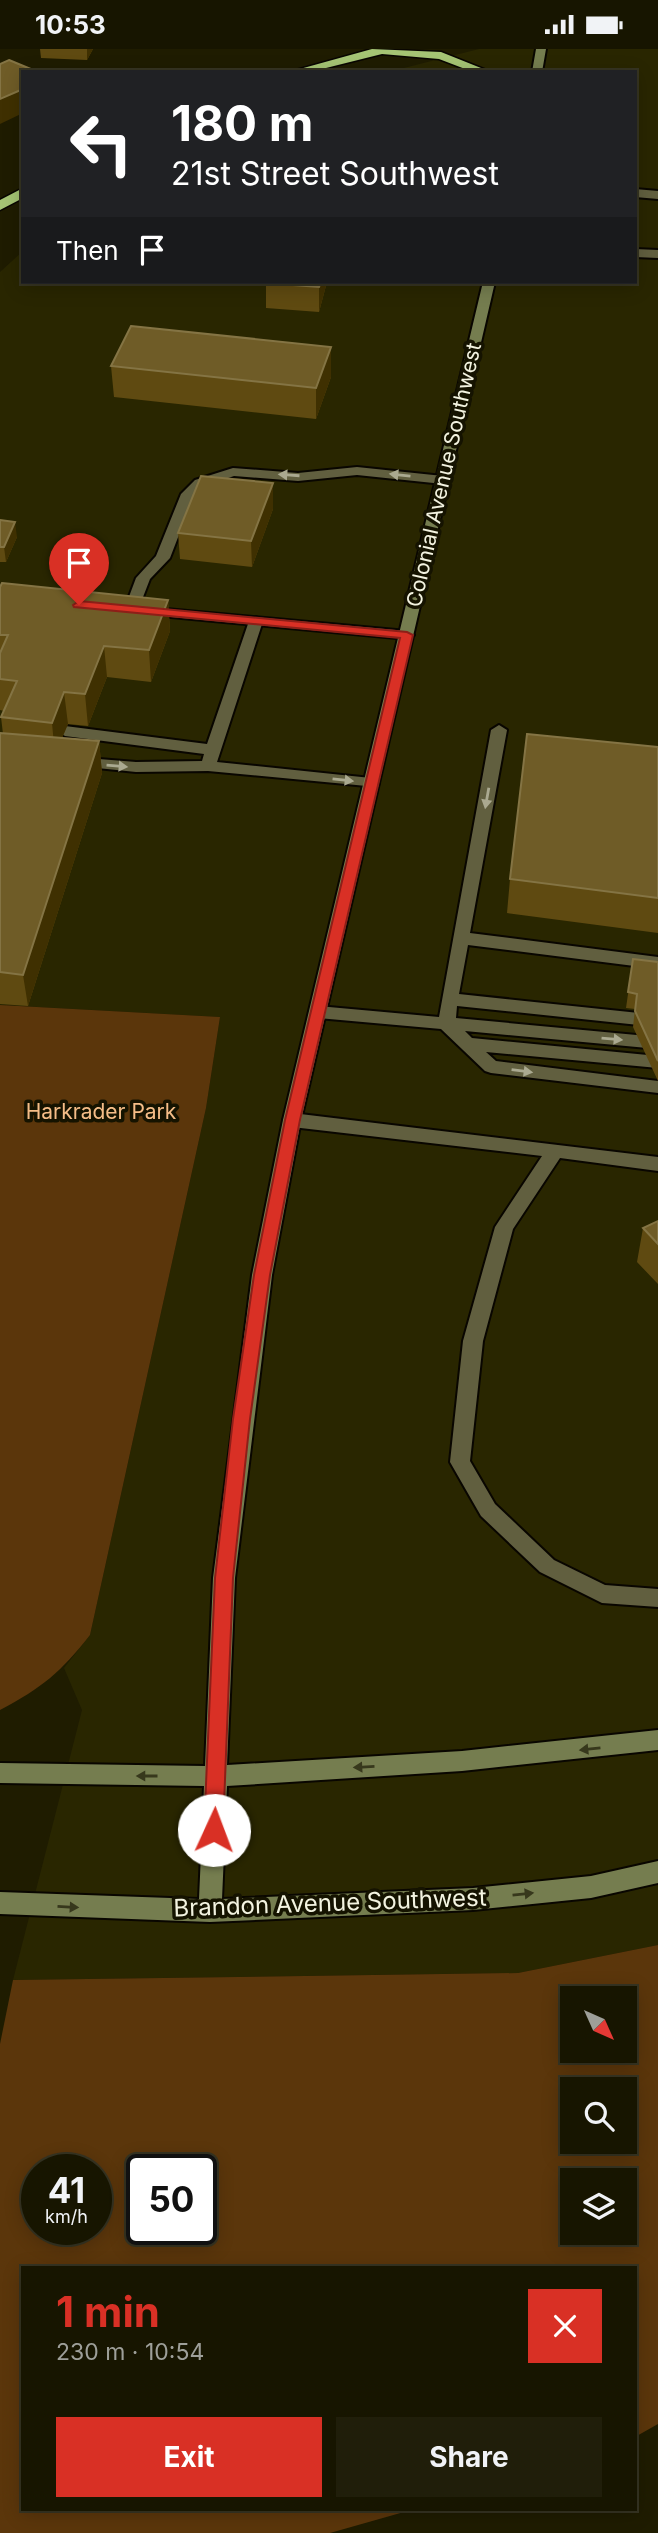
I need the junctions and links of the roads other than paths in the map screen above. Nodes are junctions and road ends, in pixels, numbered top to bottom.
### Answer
1 (384, 49) edge
2 (541, 49) edge
3 (303, 70) edge
4 (481, 70) edge
5 (537, 70) edge
6 (21, 192) edge
7 (637, 193) edge
8 (658, 195) edge
9 (0, 206) edge
10 (637, 253) edge
11 (658, 254) edge
12 (489, 284) edge
13 (443, 480) junction
14 (256, 621) junction
15 (407, 635) junction
16 (499, 730) dead end
17 (65, 731) dead end
18 (213, 750) junction
19 (54, 760) edge
20 (208, 766) junction
21 (371, 783) junction
22 (461, 938) junction
23 (658, 963) edge
24 (449, 999) junction
25 (317, 1013) junction
26 (658, 1021) edge
27 (447, 1025) junction
28 (658, 1043) edge
29 (467, 1044) junction
30 (658, 1062) edge
31 (658, 1087) edge
32 (292, 1120) junction
33 (555, 1151) junction
34 (658, 1164) edge
35 (658, 1598) edge
36 (658, 1741) edge
37 (0, 1773) edge
38 (216, 1776) junction
39 (658, 1872) edge
40 (0, 1903) edge
41 (210, 1911) junction

1 - 3 highway
1 - 4 highway
2 - 5 main road
6 - 9 highway
7 - 8 street
10 - 11 street
12 - 13 main road, Colonial Avenue Southwest
13 -> 14 street
13 - 15 main road, Colonial Avenue Southwest
14 - 15 street
14 - 18 street
15 - 21 main road, Colonial Avenue Southwest
16 -> 22 lane
17 - 18 street
18 - 20 street
19 -> 20 lane
20 -> 21 lane
21 - 25 main road, Colonial Avenue Southwest
22 - 23 street
22 - 24 lane
24 - 26 street
24 - 27 lane
25 - 27 street
25 - 32 main road, Colonial Avenue Southwest
27 -> 28 street
27 - 29 street
29 - 30 street
29 -> 31 street
32 - 33 street
32 - 38 main road, Colonial Avenue Southwest
33 - 34 street
33 - 35 street
36 -> 38 main road
38 -> 37 main road
38 - 41 main road, Colonial Avenue Southwest
41 -> 39 main road, Brandon Avenue Southwest
40 -> 41 main road, Brandon Avenue Southwest

